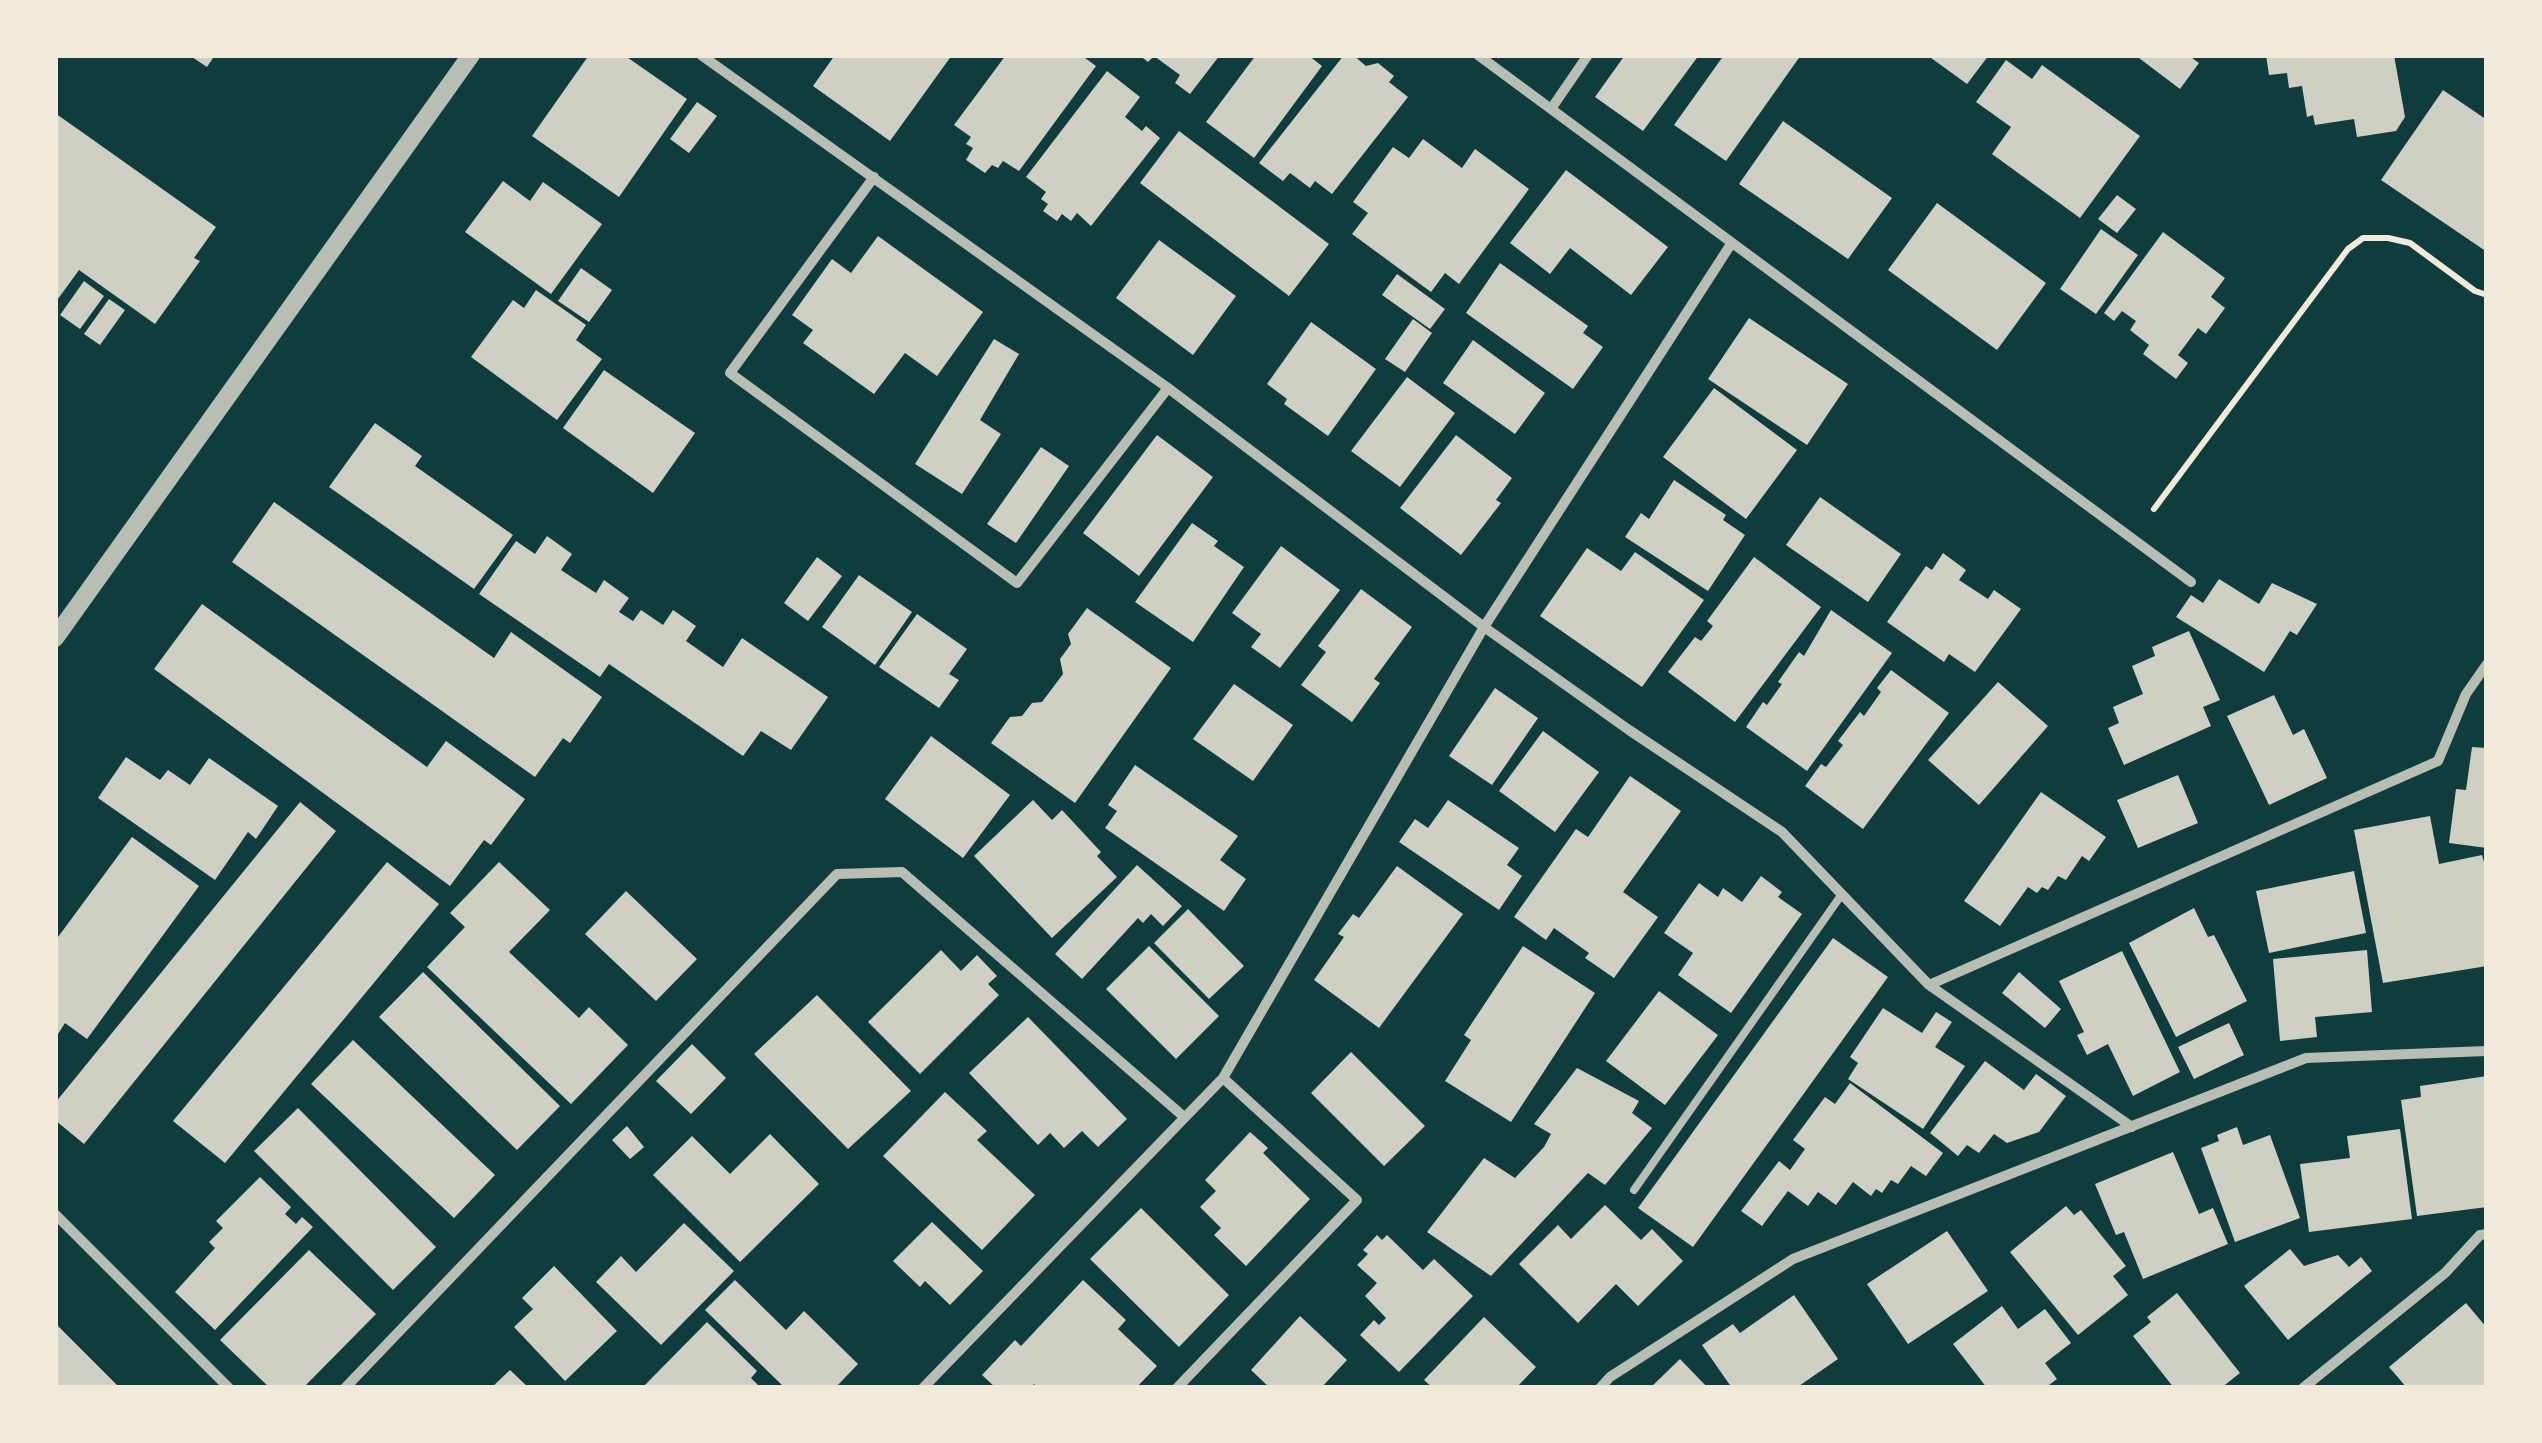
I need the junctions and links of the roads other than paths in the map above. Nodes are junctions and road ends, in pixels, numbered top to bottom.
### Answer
1 (470, 55) edge
2 (701, 55) edge
3 (1478, 55) edge
4 (1588, 55) edge
5 (1550, 109) junction
6 (874, 177) junction
7 (1730, 244) junction
8 (1168, 388) junction
9 (2191, 582) dead end
10 (1484, 627) junction
11 (55, 638) edge
12 (2487, 664) edge
13 (1842, 894) junction
14 (1929, 985) junction
15 (2487, 1051) edge
16 (1223, 1078) junction
17 (1183, 1116) junction
18 (2132, 1127) junction
19 (1634, 1190) dead end
20 (55, 1214) edge
21 (2487, 1234) edge
22 (229, 1388) edge
23 (345, 1388) edge
24 (923, 1388) edge
25 (1177, 1388) edge
26 (1600, 1388) edge
27 (2303, 1388) edge

1 - 11 street
2 - 6 street
3 - 5 street
4 - 5 street
5 - 7 street
6 - 8 street
6 - 8 street
7 - 9 street
7 - 10 street
8 - 10 street
10 - 13 street
10 - 16 street
12 - 14 street
13 - 14 street
13 - 19 lane
14 - 18 street
15 - 18 street
16 - 17 street
16 - 25 street
17 - 23 street
17 - 24 street
18 - 26 street
20 - 22 street
21 - 27 street

